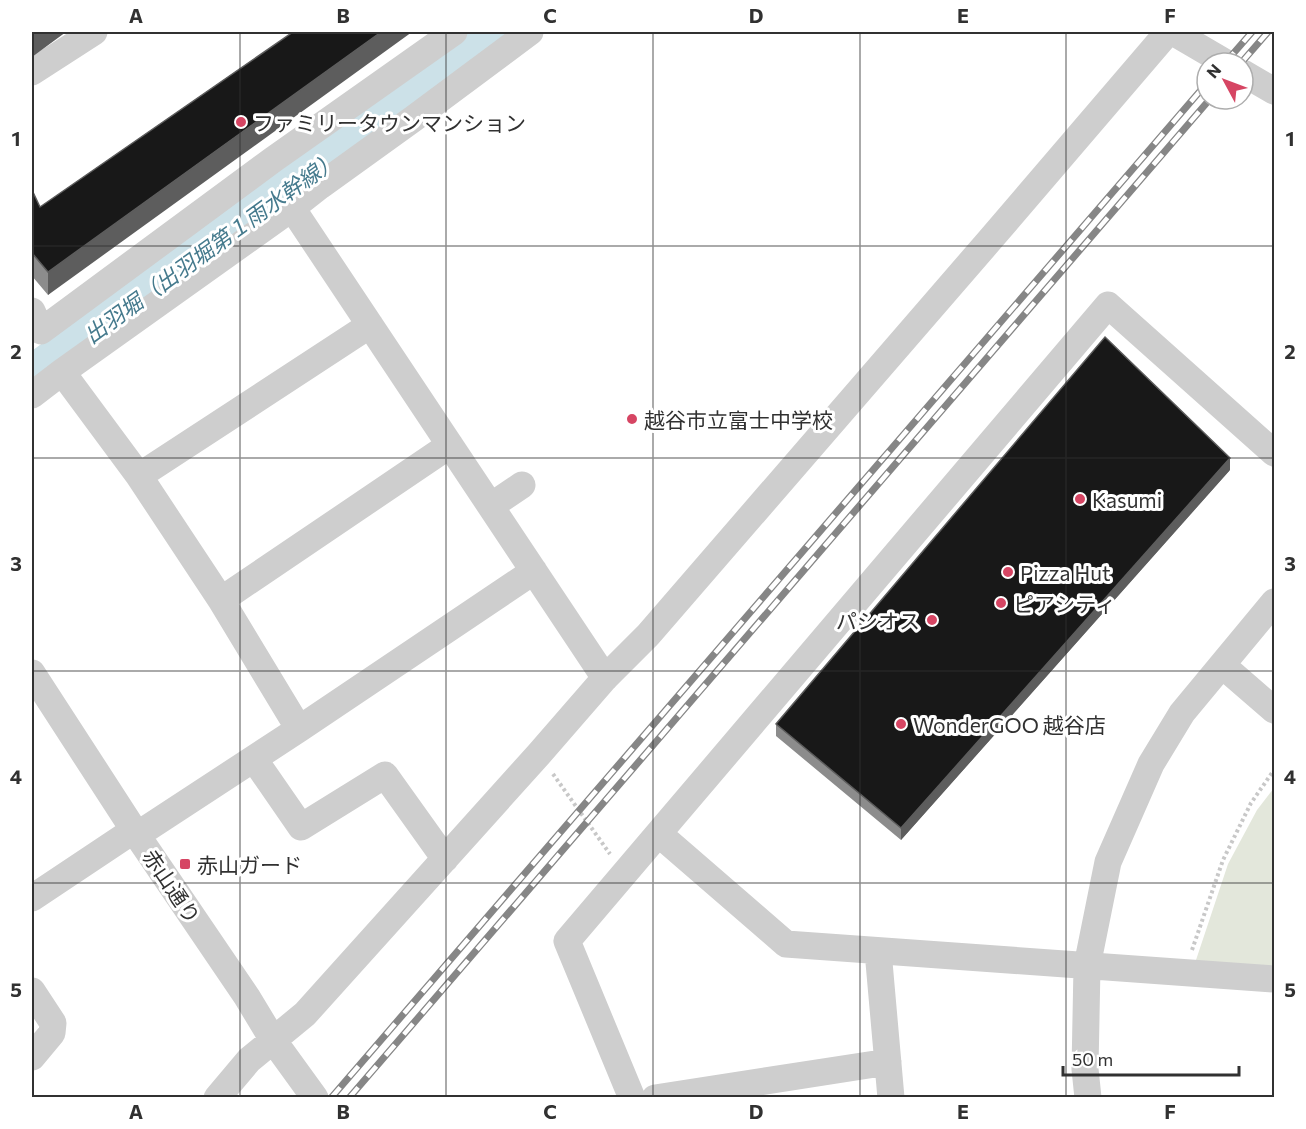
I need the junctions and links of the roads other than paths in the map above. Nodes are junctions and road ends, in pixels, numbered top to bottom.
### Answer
1 (94, 32) edge
2 (454, 32) edge
3 (530, 32) edge
4 (1168, 32) edge
5 (1173, 32) edge
6 (1205, 51) edge
7 (32, 72) edge
8 (1255, 80) edge
9 (1275, 92) edge
10 (292, 208) junction
11 (32, 311) edge
12 (370, 325) junction
13 (62, 372) junction
14 (32, 395) edge
15 (450, 445) junction
16 (1275, 453) edge
17 (139, 476) junction
18 (522, 485) dead end
19 (490, 506) junction
20 (534, 571) junction
21 (221, 600) junction
22 (1275, 602) edge
23 (1222, 665) junction
24 (32, 673) edge
25 (605, 678) junction
26 (1275, 710) edge
27 (299, 729) junction
28 (254, 759) junction
29 (136, 833) junction
30 (659, 834) junction
31 (445, 859) junction
32 (32, 898) edge
33 (878, 951) junction
34 (1087, 966) junction
35 (1275, 979) edge
36 (32, 991) edge
37 (273, 1040) junction
38 (32, 1058) edge
39 (888, 1062) junction
40 (217, 1098) edge
41 (315, 1098) edge
42 (632, 1098) edge
43 (656, 1098) edge
44 (891, 1098) edge
45 (1088, 1098) edge

1 - 7 street
2 - 11 street
3 - 10 street
4 - 25 street
5 - 6 street
8 - 9 street
10 - 12 street
10 - 13 street
12 - 15 street
12 - 17 street
13 - 14 street
13 - 17 street
15 - 19 street
15 - 21 street
16 - 30 street
17 - 21 street
18 - 19 street
19 - 20 street
20 - 25 street
20 - 27 street
21 - 27 street
22 - 23 street
23 - 26 street
23 - 34 street
24 - 29 street, 赤山通り
25 - 31 street
27 - 28 street
28 - 29 street
28 - 31 street
29 - 32 street
29 - 37 street, 赤山通り
30 - 33 street
30 - 42 street
31 - 37 street
33 - 34 street
33 - 39 street
34 - 35 street
34 - 45 street
36 - 38 street
37 - 40 street
37 - 41 street, 赤山通り
39 - 43 street
39 - 44 street

